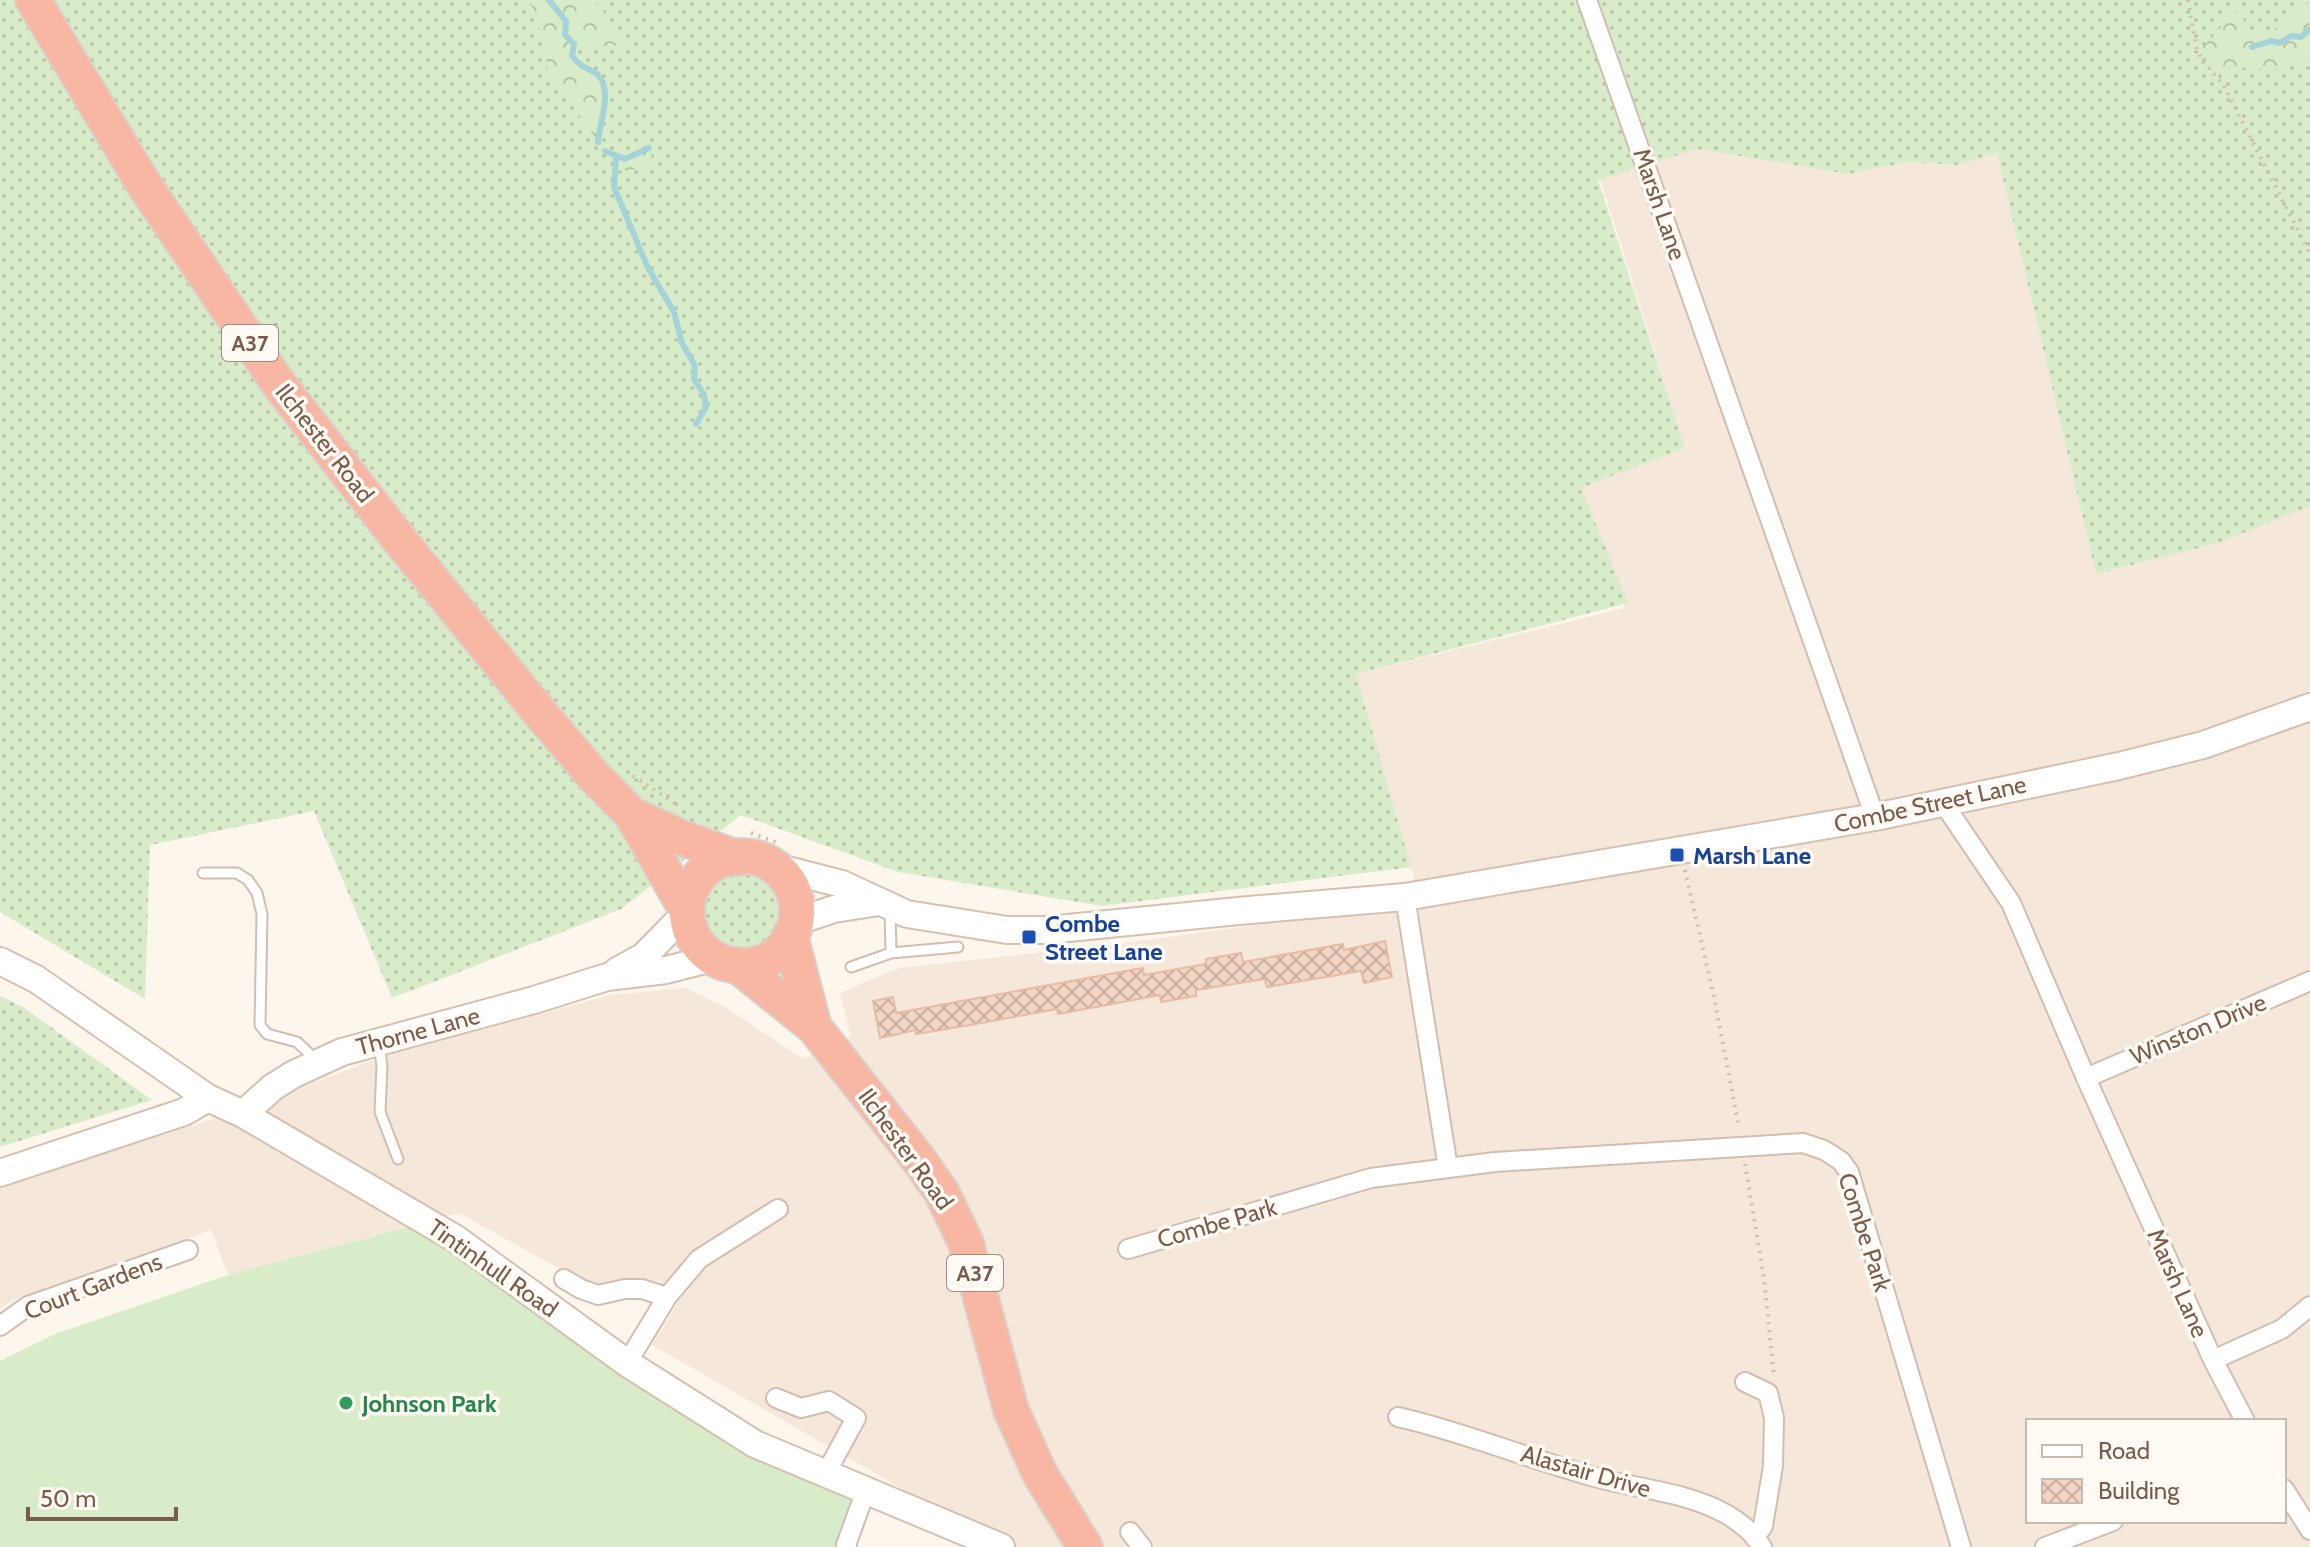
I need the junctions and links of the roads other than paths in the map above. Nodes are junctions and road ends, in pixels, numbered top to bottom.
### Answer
1 (33, 0) edge
2 (1587, 0) edge
3 (2310, 707) edge
4 (1948, 800) junction
5 (632, 815) junction
6 (1875, 817) junction
7 (740, 844) junction
8 (780, 856) junction
9 (203, 873) dead end
10 (1405, 897) junction
11 (884, 903) junction
12 (686, 911) junction
13 (792, 929) junction
14 (958, 947) dead end
15 (891, 953) junction
16 (0, 961) edge
17 (725, 962) junction
18 (851, 967) dead end
19 (607, 977) junction
20 (2310, 981) edge
21 (814, 1027) junction
22 (379, 1041) junction
23 (319, 1063) junction
24 (2086, 1078) junction
25 (208, 1098) junction
26 (243, 1114) junction
27 (398, 1159) dead end
28 (1448, 1168) junction
29 (0, 1173) edge
30 (778, 1209) dead end
31 (1128, 1249) dead end
32 (188, 1250) dead end
33 (564, 1279) dead end
34 (667, 1297) junction
35 (2310, 1306) edge
36 (0, 1326) edge
37 (2213, 1360) junction
38 (627, 1363) junction
39 (1745, 1382) dead end
40 (776, 1398) dead end
41 (1398, 1417) dead end
42 (2244, 1419) edge
43 (826, 1473) junction
44 (866, 1490) junction
45 (2286, 1492) edge
46 (2108, 1523) edge
47 (2310, 1530) edge
48 (1130, 1532) dead end
49 (1759, 1542) edge
50 (983, 1544) edge
51 (847, 1547) edge
52 (1085, 1547) edge
53 (1142, 1547) edge
54 (1961, 1547) edge
55 (2045, 1547) edge

1 - 5 highway, Ilchester Road / A37
2 - 6 street, Marsh Lane
3 - 4 street, Combe Street Lane
4 - 6 street, Combe Street Lane
4 - 24 street, Marsh Lane
5 - 7 highway, Ilchester Road / A37
5 - 12 highway, Ilchester Road / A37
6 - 10 street, Combe Street Lane
7 - 8 highway, A37
7 - 12 highway
8 - 11 street, Combe Street Lane
8 - 13 highway, A37
9 - 23 lane
10 - 11 street, Combe Street Lane
10 - 28 street
11 - 13 street, Combe Street Lane
11 - 15 lane
12 - 17 highway, A37
12 - 19 street, Thorne Lane
13 - 17 highway
13 - 21 highway, Ilchester Road / A37
14 - 15 lane
15 - 18 lane
16 - 25 street, Tintinhull Road
17 - 19 street, Thorne Lane
17 - 21 highway, Ilchester Road / A37
19 - 22 street, Thorne Lane
20 - 24 street, Winston Drive
21 - 52 highway, Ilchester Road / A37
22 - 23 street, Thorne Lane
22 - 27 lane
23 - 26 street, Thorne Lane
24 - 37 street, Marsh Lane
25 - 26 street, Tintinhull Road
25 - 29 street
26 - 38 street, Tintinhull Road
28 - 31 street, Combe Park
28 - 54 street, Combe Park
30 - 34 street
32 - 36 street, Court Gardens
33 - 34 street
34 - 38 street
35 - 37 street
37 - 42 street, Marsh Lane
38 - 43 street, Tintinhull Road
39 - 49 street
40 - 43 street
41 - 49 street, Alastair Drive
43 - 44 street, Tintinhull Road
44 - 50 street, Tintinhull Road
44 - 51 street
45 - 47 street
46 - 55 street
48 - 53 street

